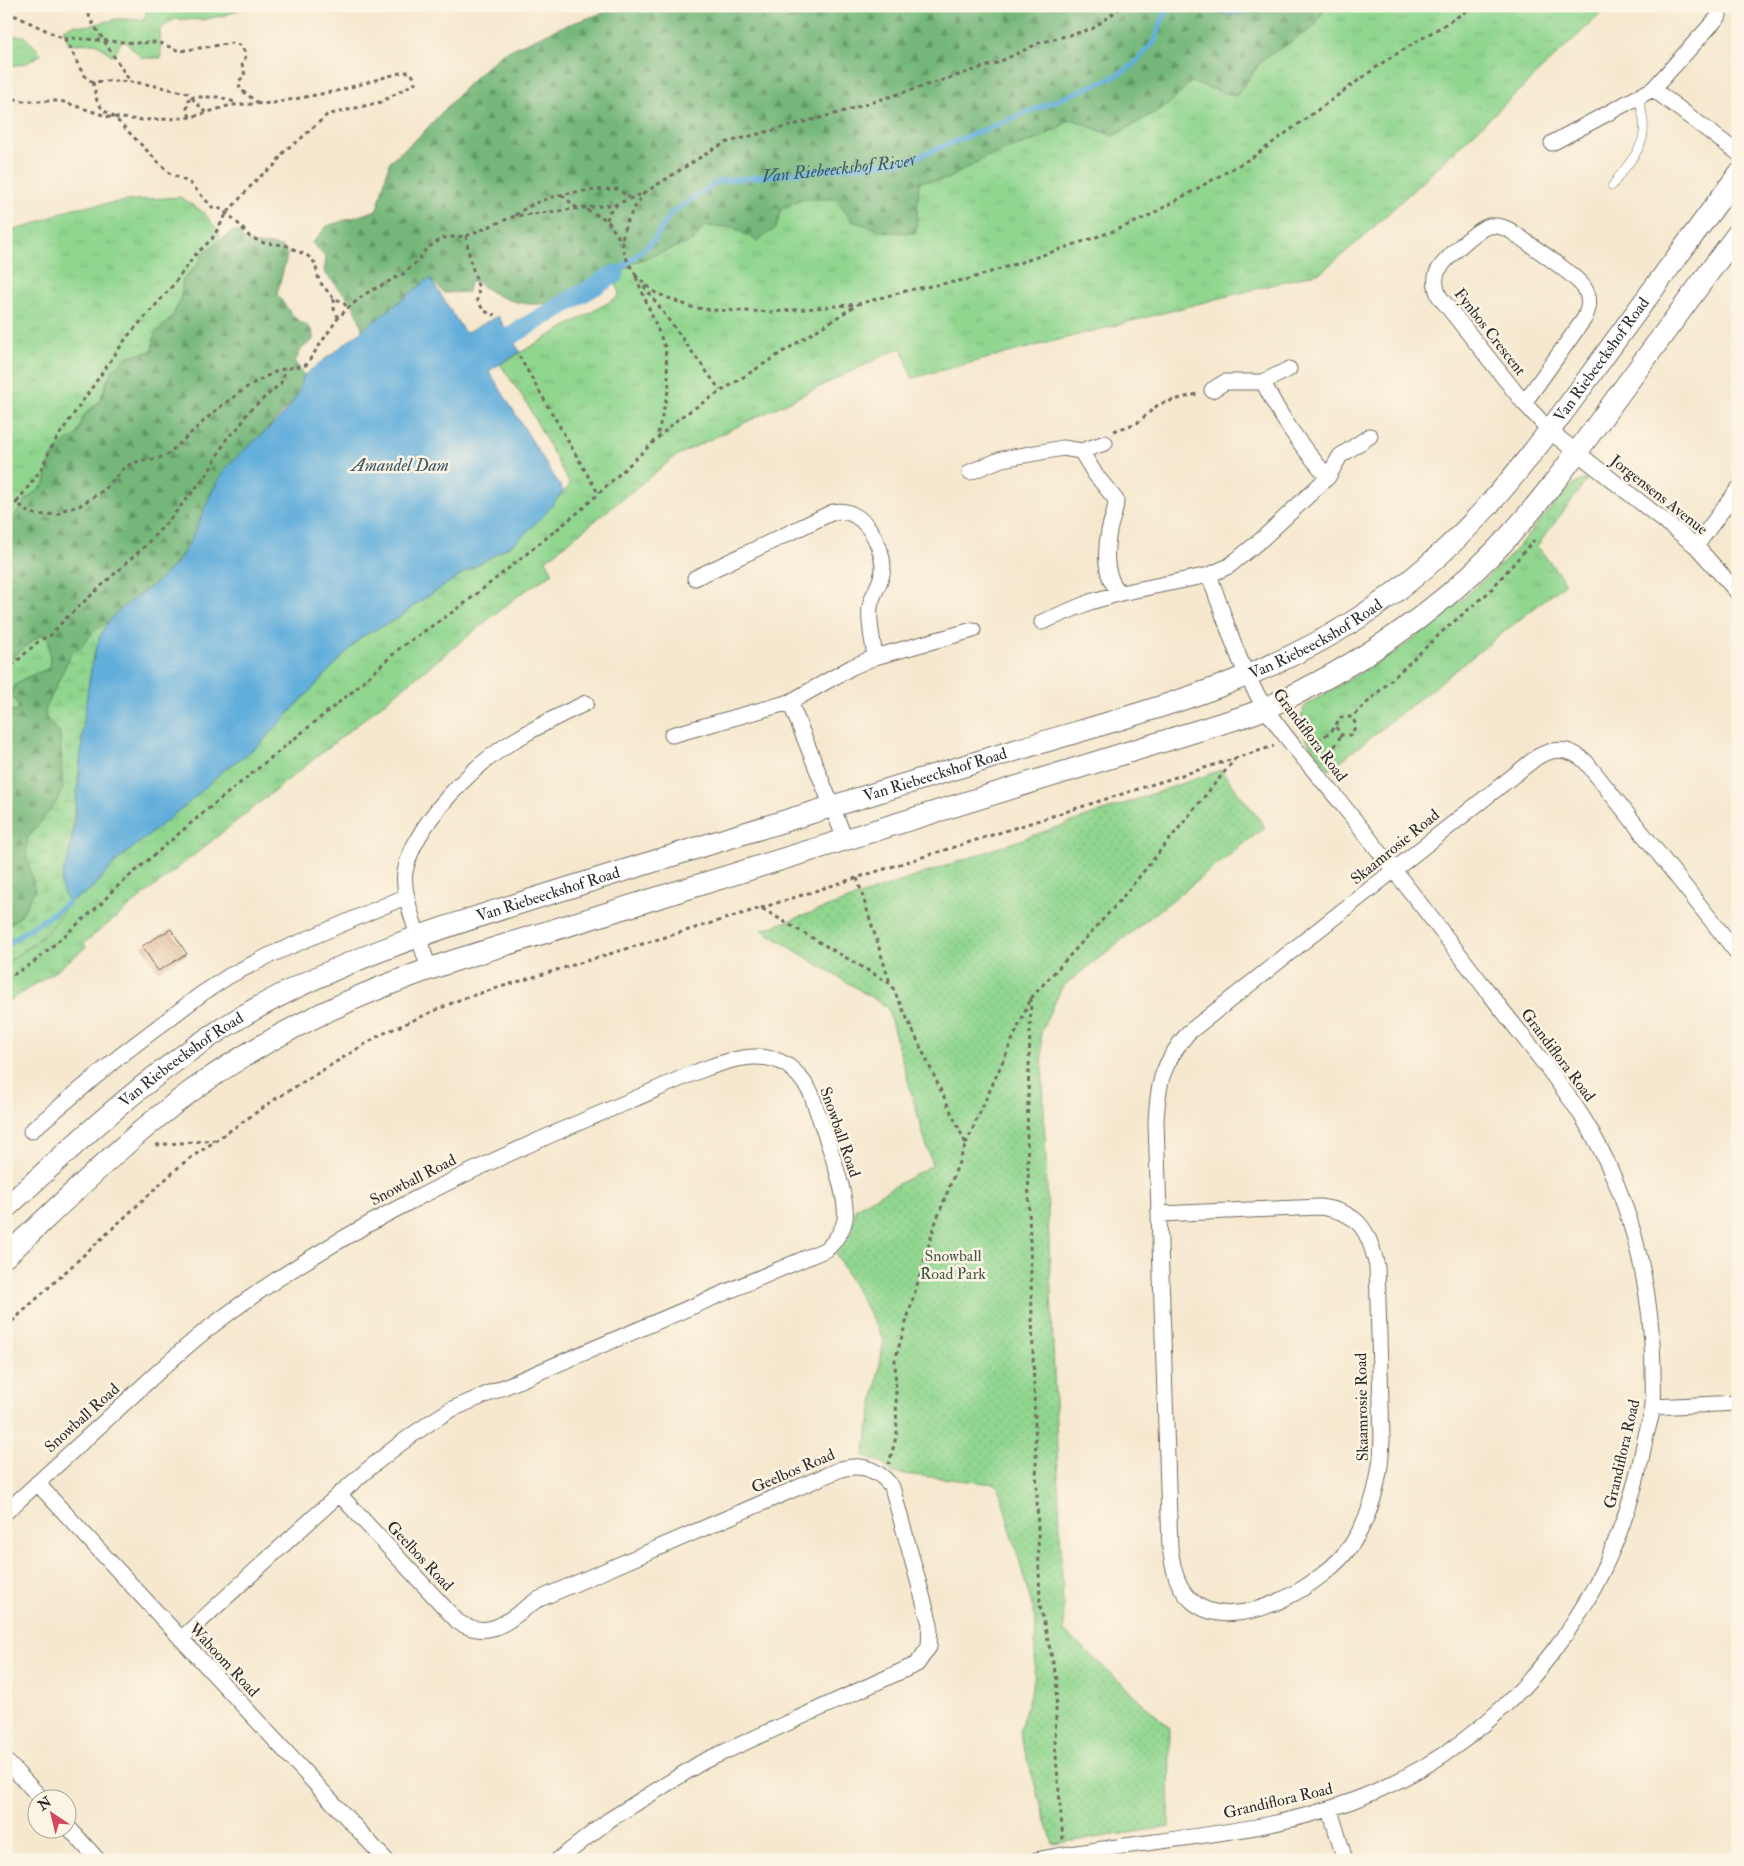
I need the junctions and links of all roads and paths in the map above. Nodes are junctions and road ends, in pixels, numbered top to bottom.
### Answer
1 (86, 6) edge
2 (1123, 6) edge
3 (1475, 6) edge
4 (6, 15) edge
5 (1719, 16) dead end
6 (64, 39) junction
7 (104, 41) junction
8 (93, 82) junction
9 (132, 84) junction
10 (1653, 89) junction
11 (6, 96) edge
12 (191, 96) junction
13 (1638, 97) junction
14 (259, 103) junction
15 (241, 104) junction
16 (201, 109) junction
17 (206, 113) junction
18 (199, 115) junction
19 (114, 117) junction
20 (190, 118) junction
21 (1552, 143) dead end
22 (1738, 153) edge
23 (1738, 175) edge
24 (1612, 186) dead end
25 (644, 193) junction
26 (562, 195) junction
27 (630, 198) junction
28 (617, 204) junction
29 (586, 209) junction
30 (579, 210) junction
31 (227, 213) junction
32 (515, 216) junction
33 (607, 220) junction
34 (1738, 233) edge
35 (466, 236) junction
36 (620, 241) junction
37 (635, 274) junction
38 (334, 299) junction
39 (858, 304) junction
40 (348, 308) junction
41 (495, 315) dead end
42 (338, 318) junction
43 (519, 356) dead end
44 (286, 369) junction
45 (1289, 369) dead end
46 (1263, 382) junction
47 (720, 390) junction
48 (1212, 390) joint
49 (1524, 403) junction
50 (1551, 432) junction
51 (1370, 436) dead end
52 (657, 438) junction
53 (1105, 443) joint
54 (1081, 451) junction
55 (1576, 453) junction
56 (970, 472) dead end
57 (1328, 477) junction
58 (1738, 489) edge
59 (598, 493) junction
60 (17, 502) junction
61 (6, 517) edge
62 (1537, 536) dead end
63 (1696, 546) junction
64 (1209, 575) junction
65 (695, 578) dead end
66 (1121, 593) junction
67 (1738, 594) edge
68 (1042, 622) dead end
69 (973, 630) dead end
70 (875, 657) junction
71 (6, 671) edge
72 (1248, 676) junction
73 (790, 702) junction
74 (586, 703) dead end
75 (1266, 708) junction
76 (1352, 717) junction
77 (1336, 724) junction
78 (672, 735) dead end
79 (1341, 735) junction
80 (1298, 749) junction
81 (1235, 759) junction
82 (1318, 774) junction
83 (833, 806) junction
84 (845, 839) junction
85 (1394, 870) junction
86 (857, 878) junction
87 (407, 896) junction
88 (761, 908) dead end
89 (418, 935) junction
90 (1738, 954) edge
91 (429, 969) junction
92 (6, 979) edge
93 (891, 984) dead end
94 (1031, 998) junction
95 (31, 1131) dead end
96 (216, 1140) dead end
97 (966, 1144) dead end
98 (123, 1148) junction
99 (6, 1208) edge
100 (1160, 1214) junction
101 (7, 1253) edge
102 (1738, 1403) edge
103 (1653, 1407) junction
104 (37, 1483) junction
105 (339, 1494) junction
106 (6, 1512) edge
107 (181, 1639) junction
108 (6, 1761) edge
109 (32, 1788) edge
110 (1330, 1810) junction
111 (78, 1838) edge
112 (1064, 1854) junction
113 (98, 1860) edge
114 (386, 1860) edge
115 (558, 1860) edge
116 (1036, 1860) edge
117 (1345, 1860) edge

1 - 7 path
2 - 25 path
3 - 39 path
4 - 6 path
5 - 10 street
6 - 7 path
6 - 8 path
7 - 9 path
7 - 14 path
8 - 9 path
8 - 19 path
9 - 12 path
10 - 13 street
10 - 22 street
11 - 19 path
12 - 15 path
12 - 16 path
12 - 20 path
13 - 21 street
13 - 24 lane
14 - 15 path
14 - 31 path
15 - 17 path
16 - 17 path
16 - 18 path
17 - 18 path
18 - 20 path
19 - 20 path
19 - 31 path
23 - 50 street, Van Riebeeckshof Road
25 - 27 path
25 - 36 path
26 - 27 path
26 - 30 path
26 - 32 path
27 - 28 path
28 - 29 path
28 - 33 path
29 - 30 path
29 - 33 path
30 - 32 path
31 - 38 path
31 - 60 path
32 - 35 path
33 - 36 path
34 - 55 street, Van Riebeeckshof Road
35 - 40 path
35 - 41 path
36 - 37 path
37 - 39 path
37 - 47 path
37 - 52 path
38 - 40 path
38 - 42 path
39 - 47 path
40 - 42 path
42 - 44 path
43 - 59 path
44 - 60 path
44 - 71 path
45 - 46 street
46 - 48 street
46 - 57 street
47 - 52 path
48 - 53 path
49 - 49 street, Fynbos Crescent
49 - 50 street, Fynbos Crescent
50 - 55 street, Jorgensens Avenue
50 - 72 street, Van Riebeeckshof Road
51 - 57 street
52 - 59 path
53 - 54 street
54 - 56 street
54 - 66 street
55 - 63 street, Jorgensens Avenue
55 - 75 street, Van Riebeeckshof Road
57 - 64 street
58 - 63 street
59 - 92 path
60 - 61 path
62 - 76 path
63 - 67 street, Jorgensens Avenue
64 - 66 street
64 - 72 street, Grandiflora Road
65 - 70 street
66 - 68 street
69 - 70 street
70 - 73 street
72 - 75 street, Grandiflora Road
72 - 83 street, Van Riebeeckshof Road
73 - 78 street
73 - 83 street
74 - 87 street
75 - 80 street, Grandiflora Road
75 - 84 street, Van Riebeeckshof Road
76 - 77 path
76 - 79 path
77 - 79 path
77 - 80 path
79 - 82 path
80 - 81 path
80 - 82 street, Grandiflora Road
81 - 86 path
81 - 94 path
82 - 85 street, Grandiflora Road
83 - 84 street
83 - 89 street, Van Riebeeckshof Road
84 - 91 street, Van Riebeeckshof Road
85 - 90 street, Skaamrosie Road
85 - 100 street, Skaamrosie Road
85 - 103 street, Grandiflora Road
86 - 88 path
86 - 93 path
87 - 89 street
87 - 95 street
89 - 91 street
89 - 99 street, Van Riebeeckshof Road
91 - 98 street, Van Riebeeckshof Road
94 - 97 path
94 - 112 path
96 - 98 path
98 - 101 street, Van Riebeeckshof Road
100 - 100 street, Skaamrosie Road
102 - 103 street
103 - 110 street, Grandiflora Road
104 - 105 street, Snowball Road
104 - 106 street, Snowball Road
104 - 107 street, Waboom Road
105 - 107 street, Snowball Road
105 - 115 street, Geelbos Road
107 - 114 street, Waboom Road
108 - 109 street
110 - 112 street, Grandiflora Road
110 - 117 street
111 - 113 street
112 - 116 street, Grandiflora Road

